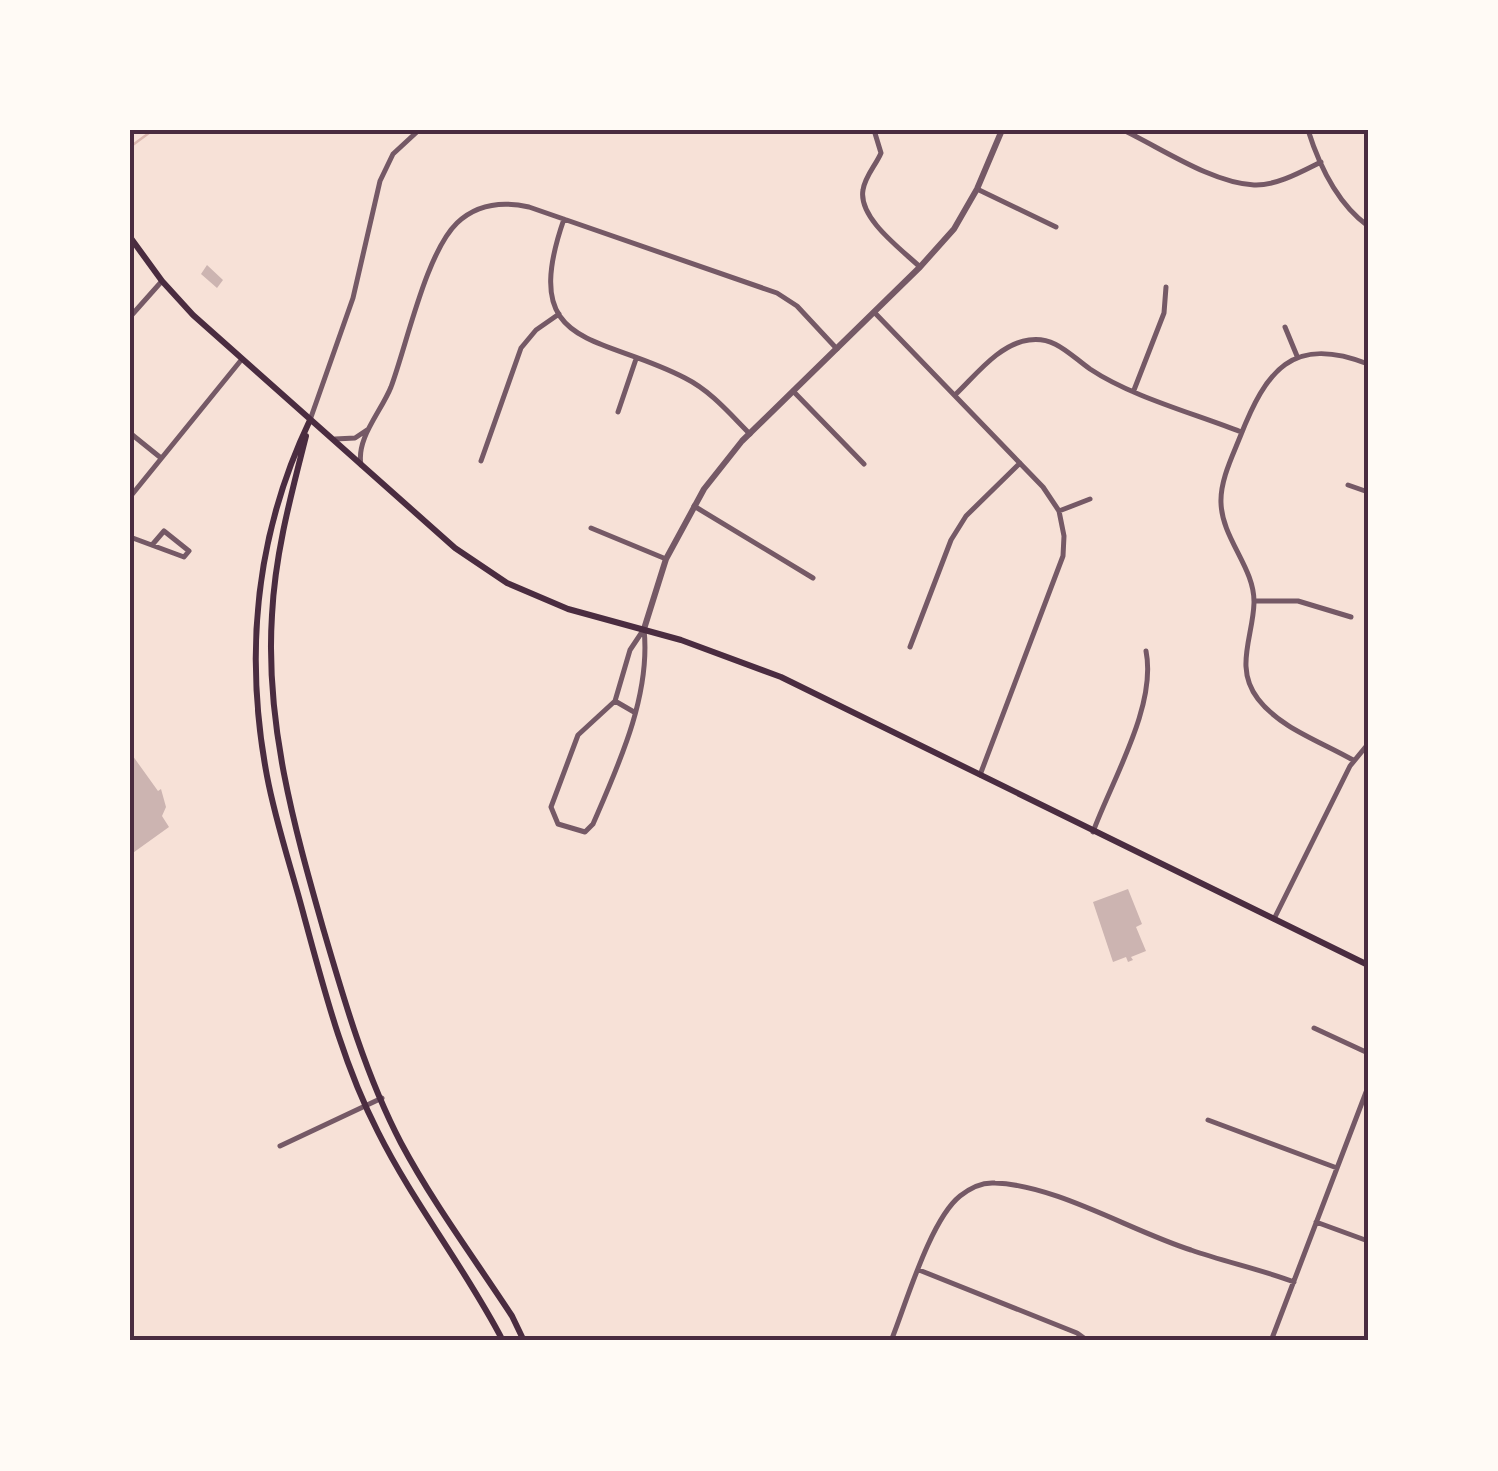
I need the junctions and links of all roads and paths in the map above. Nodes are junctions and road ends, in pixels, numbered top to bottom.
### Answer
1 (418, 130) edge
2 (874, 130) edge
3 (1002, 130) edge
4 (1308, 130) edge
5 (1127, 131) edge
6 (1320, 162) junction
7 (978, 189) junction
8 (564, 219) junction
9 (1368, 226) edge
10 (1056, 227) dead end
11 (130, 236) edge
12 (920, 267) junction
13 (162, 281) junction
14 (1166, 287) dead end
15 (874, 312) junction
16 (559, 314) junction
17 (130, 318) edge
18 (1285, 327) dead end
19 (837, 349) junction
20 (1297, 356) junction
21 (242, 358) junction
22 (636, 359) junction
23 (1368, 364) edge
24 (1134, 390) junction
25 (793, 391) junction
26 (955, 394) junction
27 (618, 412) dead end
28 (310, 420) junction
29 (372, 424) junction
30 (1242, 432) junction
31 (130, 433) edge
32 (750, 434) junction
33 (329, 438) junction
34 (161, 458) junction
35 (481, 461) dead end
36 (1020, 463) junction
37 (864, 464) dead end
38 (362, 465) junction
39 (1348, 485) dead end
40 (1368, 492) edge
41 (130, 497) edge
42 (1090, 499) dead end
43 (694, 506) junction
44 (1059, 511) junction
45 (591, 528) dead end
46 (130, 537) edge
47 (152, 545) junction
48 (666, 559) junction
49 (814, 578) dead end
50 (1255, 601) junction
51 (1350, 617) dead end
52 (644, 629) junction
53 (910, 647) dead end
54 (1146, 651) dead end
55 (614, 702) junction
56 (634, 712) junction
57 (1368, 744) edge
58 (1354, 760) junction
59 (980, 775) junction
60 (1093, 832) junction
61 (1274, 920) junction
62 (1368, 965) edge
63 (1314, 1028) dead end
64 (1368, 1053) edge
65 (1368, 1087) edge
66 (382, 1098) junction
67 (366, 1106) junction
68 (1208, 1120) dead end
69 (280, 1146) dead end
70 (1337, 1168) junction
71 (1316, 1222) junction
72 (1368, 1241) edge
73 (919, 1270) junction
74 (1294, 1282) junction
75 (503, 1341) edge
76 (524, 1341) edge
77 (891, 1341) edge
78 (1088, 1341) edge
79 (1271, 1341) edge

1 - 28 street
2 - 12 street
3 - 7 street
4 - 6 street
5 - 6 street
6 - 9 street
7 - 10 street
7 - 12 street
8 - 16 street
8 - 19 street
8 - 29 street
11 - 13 main road
12 - 15 street
13 - 17 street
13 - 21 main road
14 - 24 street
15 - 19 street
15 - 26 street
16 - 22 street
16 - 35 street
18 - 20 street
19 - 25 street
20 - 23 street
20 - 30 street
21 - 28 main road
21 - 34 street
22 - 27 street
22 - 32 street
24 - 26 street
24 - 30 street
25 - 32 street
25 - 37 street
26 - 36 street
28 - 33 main road
28 - 66 main road
28 - 67 main road
29 - 33 street
29 - 38 street
30 - 50 street
31 - 34 street
32 - 43 street
33 - 38 main road
34 - 41 street
36 - 44 street
36 - 53 street
38 - 52 main road
39 - 40 street
42 - 44 street
43 - 48 street
43 - 49 street
44 - 59 street
45 - 48 street
46 - 47 street
47 - 47 street
48 - 52 street
50 - 51 street
50 - 58 street
52 - 55 street
52 - 56 street
52 - 59 main road
54 - 60 street
55 - 56 street
55 - 56 street
57 - 58 street
58 - 61 street
59 - 60 main road
60 - 61 main road
61 - 62 main road
63 - 64 street
65 - 70 street
66 - 67 street
66 - 76 main road
67 - 69 street
67 - 75 main road
68 - 70 street
70 - 71 street
71 - 72 street
71 - 74 street
73 - 74 street
73 - 77 street
73 - 78 street
74 - 79 street

